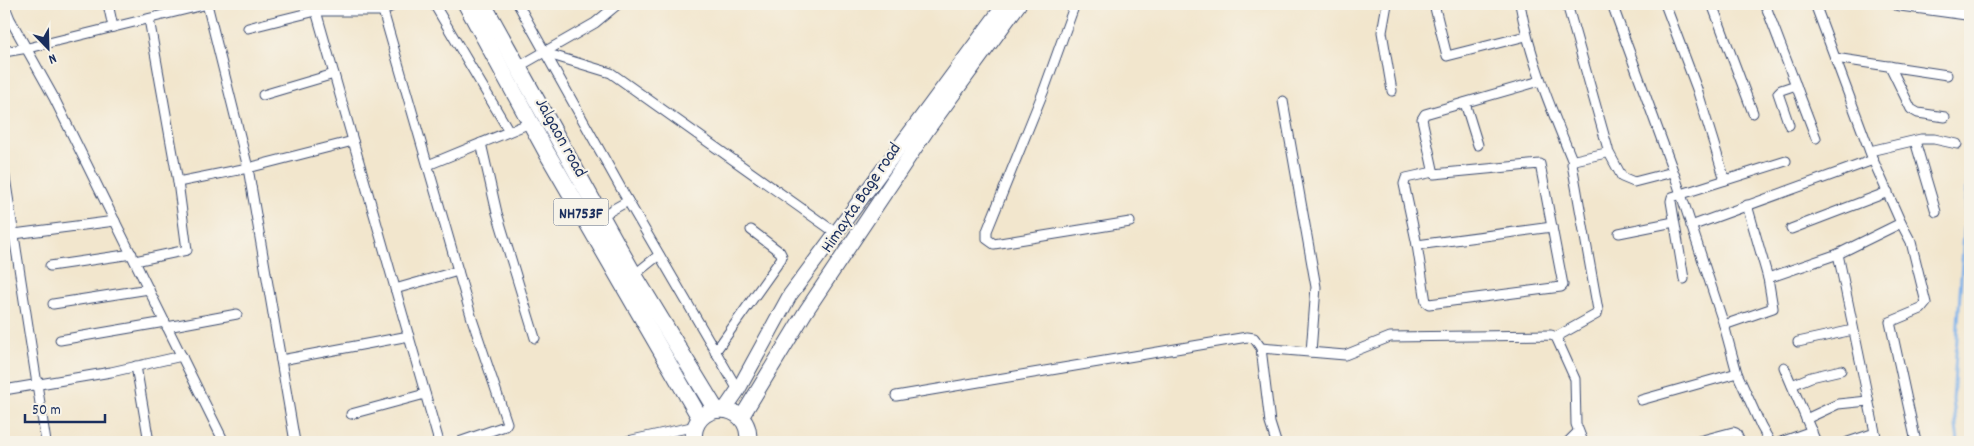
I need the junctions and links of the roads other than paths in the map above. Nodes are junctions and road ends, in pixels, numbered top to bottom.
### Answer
1 (4, 4) edge
2 (108, 4) edge
3 (207, 4) edge
4 (396, 4) edge
5 (434, 4) edge
6 (466, 4) edge
7 (483, 4) edge
8 (518, 4) edge
9 (618, 4) edge
10 (1005, 4) edge
11 (1019, 4) edge
12 (1075, 4) edge
13 (1387, 4) edge
14 (1434, 4) edge
15 (1520, 4) edge
16 (1567, 4) edge
17 (1612, 4) edge
18 (1665, 4) edge
19 (1712, 4) edge
20 (1765, 4) edge
21 (1815, 4) edge
22 (1903, 4) edge
23 (315, 7) edge
24 (383, 11) junction
25 (1970, 14) edge
26 (7, 19) edge
27 (149, 19) junction
28 (113, 27) junction
29 (248, 28) dead end
30 (1526, 36) junction
31 (28, 48) junction
32 (4, 52) edge
33 (545, 53) junction
34 (1835, 58) junction
35 (1890, 66) junction
36 (518, 67) junction
37 (334, 74) junction
38 (1947, 75) dead end
39 (1540, 81) junction
40 (1796, 85) junction
41 (1392, 91) dead end
42 (263, 95) dead end
43 (1283, 101) dead end
44 (1465, 103) junction
45 (1753, 113) dead end
46 (1945, 117) dead end
47 (530, 123) junction
48 (1789, 125) dead end
49 (510, 132) junction
50 (1816, 138) dead end
51 (353, 141) junction
52 (1915, 141) junction
53 (481, 143) junction
54 (1957, 144) dead end
55 (1478, 145) dead end
56 (1608, 151) junction
57 (1872, 155) junction
58 (1786, 161) dead end
59 (1573, 162) junction
60 (428, 165) junction
61 (248, 168) junction
62 (4, 171) edge
63 (1433, 172) junction
64 (1673, 172) junction
65 (1725, 180) junction
66 (178, 182) junction
67 (1888, 192) junction
68 (1680, 194) junction
69 (628, 201) junction
70 (1747, 205) junction
71 (1936, 212) dead end
72 (600, 216) junction
73 (115, 221) junction
74 (1130, 222) dead end
75 (1674, 222) junction
76 (1902, 223) junction
77 (1691, 226) junction
78 (1552, 227) junction
79 (1791, 229) dead end
80 (751, 230) dead end
81 (836, 233) junction
82 (1618, 233) dead end
83 (14, 234) junction
84 (1417, 245) junction
85 (1838, 254) junction
86 (659, 255) junction
87 (134, 258) junction
88 (50, 266) dead end
89 (458, 271) junction
90 (634, 275) junction
91 (1768, 278) junction
92 (1684, 279) dead end
93 (149, 289) junction
94 (395, 290) junction
95 (52, 304) dead end
96 (237, 314) dead end
97 (166, 325) junction
98 (1724, 325) junction
99 (1853, 330) junction
100 (409, 336) junction
101 (1556, 336) junction
102 (535, 338) dead end
103 (60, 340) dead end
104 (1798, 342) dead end
105 (1261, 348) junction
106 (715, 352) junction
107 (1311, 352) junction
108 (182, 356) junction
109 (281, 360) junction
110 (136, 366) junction
111 (1784, 367) dead end
112 (1841, 370) dead end
113 (1737, 372) junction
114 (36, 384) junction
115 (1792, 385) junction
116 (4, 390) edge
117 (738, 390) junction
118 (425, 394) junction
119 (896, 396) dead end
120 (1641, 400) dead end
121 (1868, 401) junction
122 (721, 410) junction
123 (351, 414) dead end
124 (742, 418) junction
125 (1806, 419) junction
126 (697, 429) edge
127 (1812, 431) junction
128 (1578, 432) junction
129 (1876, 438) edge
130 (46, 442) edge
131 (149, 442) edge
132 (224, 442) edge
133 (295, 442) edge
134 (439, 442) edge
135 (459, 442) edge
136 (623, 442) edge
137 (748, 442) edge
138 (1276, 442) edge
139 (1568, 442) edge
140 (1583, 442) edge
141 (1695, 442) edge
142 (1740, 442) edge
143 (1770, 442) edge
144 (1781, 442) edge
145 (1816, 442) edge
146 (1848, 442) edge
147 (1916, 442) edge

1 - 26 street
2 - 28 street
3 - 27 street
3 - 61 street
4 - 24 street
5 - 49 street
6 - 47 highway, Jalgaon road / NH753F
7 - 36 highway, Jalgaon road / NH753F
8 - 33 street
9 - 33 street
10 - 81 main road
11 - 124 main road, Himayta Bage road
12 - 74 street
13 - 41 street
14 - 30 street
15 - 30 street
16 - 56 street
17 - 64 street
18 - 65 street
19 - 45 street
20 - 40 street
21 - 34 street
22 - 25 main road
23 - 24 street
23 - 29 street
23 - 37 street
24 - 60 street
26 - 31 street
27 - 28 street
27 - 66 street
28 - 31 street
30 - 39 street
31 - 32 street
31 - 73 street
33 - 36 street
33 - 69 street
33 - 81 street
34 - 35 street
34 - 57 street
35 - 38 street
35 - 46 street
36 - 72 highway, Jalgaon road / NH753F
37 - 42 street
37 - 51 street
39 - 44 street
39 - 59 street
40 - 48 street
40 - 50 street
43 - 107 street
44 - 55 street
44 - 63 street
47 - 49 street
47 - 126 highway, Jalgaon road / NH753F
49 - 53 street
51 - 61 street
51 - 94 street
52 - 54 street
52 - 57 street
52 - 71 street
53 - 60 street
53 - 102 street
56 - 59 street
56 - 64 street
57 - 67 street
57 - 70 street
58 - 65 street
59 - 101 street
60 - 89 street
61 - 66 street
61 - 109 street
62 - 83 street
63 - 78 street
63 - 84 street
64 - 68 street
65 - 68 street
66 - 87 street
67 - 76 street
67 - 79 street
68 - 75 street
68 - 77 street
69 - 72 street
69 - 86 street
70 - 77 street
70 - 91 street
72 - 90 highway, Jalgaon road / NH753F
73 - 83 street
73 - 87 street
75 - 82 street
75 - 92 street
76 - 85 street
76 - 147 street
77 - 98 street
78 - 84 street
78 - 84 street
80 - 106 street
81 - 117 main road
83 - 114 street
85 - 91 street
85 - 99 street
86 - 90 street
86 - 106 street
87 - 88 street
87 - 93 street
89 - 94 street
89 - 135 street
90 - 122 highway, Jalgaon road / NH753F
91 - 98 street
93 - 95 street
93 - 97 street
94 - 100 street
96 - 97 street
97 - 103 street
97 - 108 street
98 - 113 street
99 - 104 street
99 - 121 street
100 - 109 street
100 - 118 street
101 - 107 street
101 - 128 street
105 - 107 street
105 - 119 street
105 - 138 street
106 - 117 street
108 - 110 street
108 - 132 street
109 - 133 street
110 - 114 street
110 - 131 street
111 - 115 street
112 - 115 street
113 - 120 street
113 - 143 street
114 - 116 street
114 - 130 street
115 - 125 street
117 - 122 main road
118 - 123 street
118 - 134 street
121 - 125 street
121 - 129 street
122 - 124 highway
122 - 126 highway
124 - 137 highway
125 - 127 street
126 - 136 street
127 - 144 street
127 - 145 street
128 - 139 street
128 - 140 street
129 - 146 street
141 - 142 street

